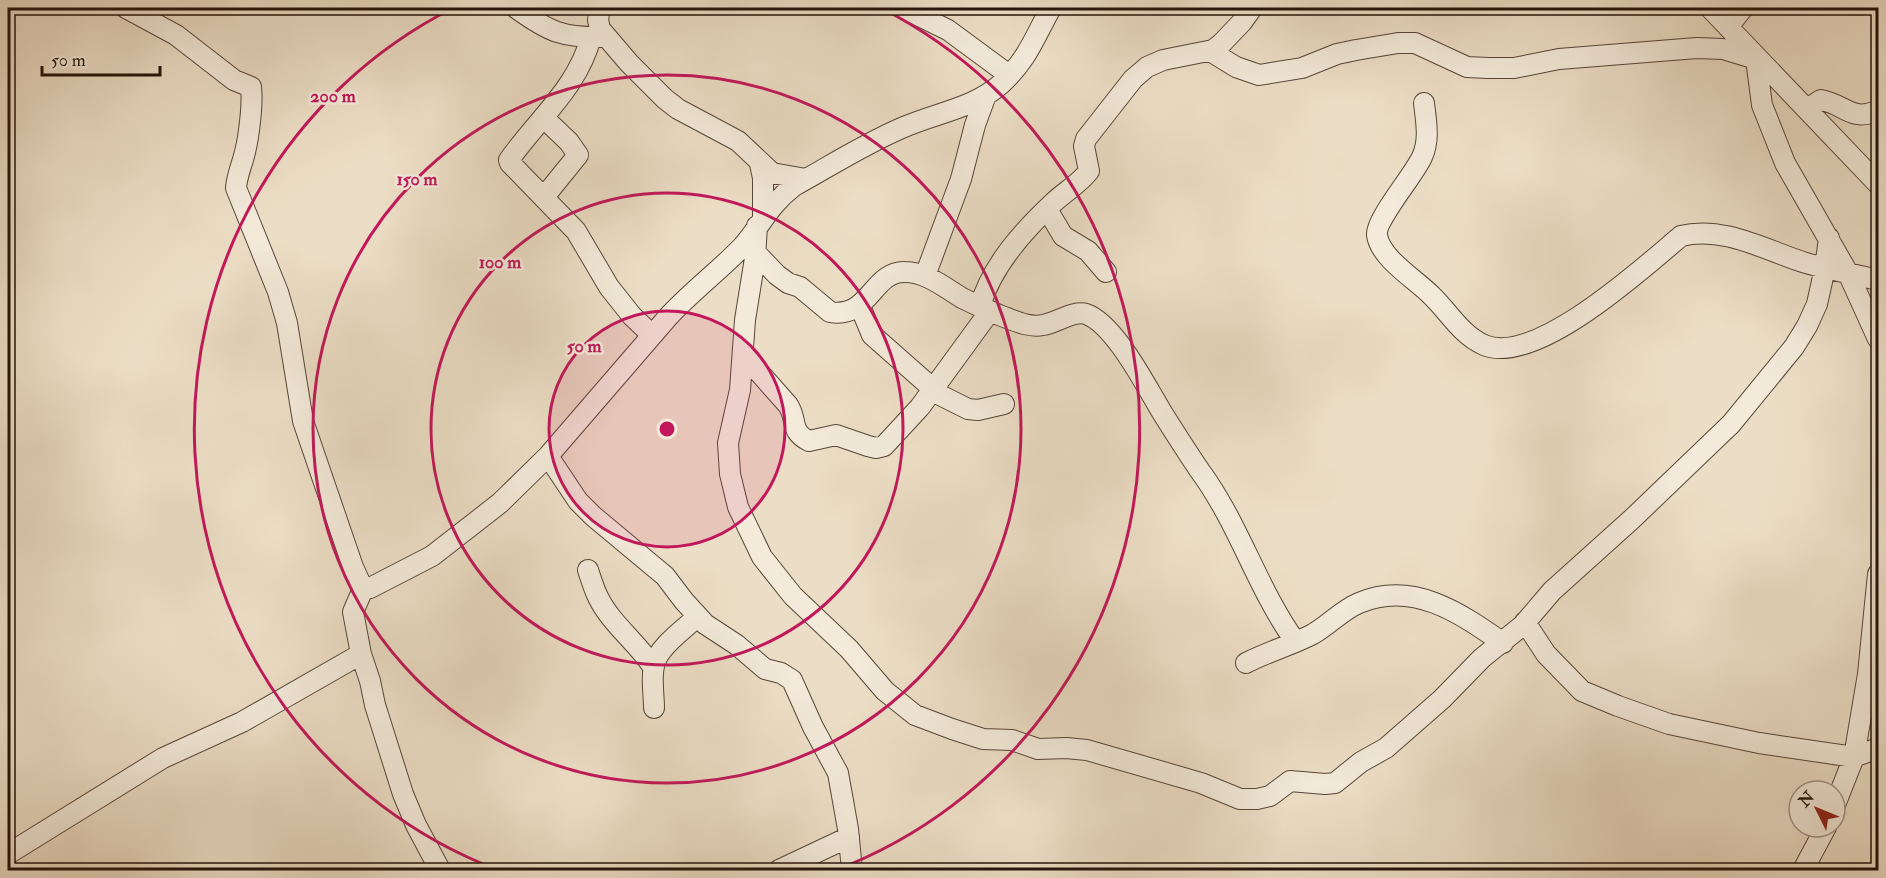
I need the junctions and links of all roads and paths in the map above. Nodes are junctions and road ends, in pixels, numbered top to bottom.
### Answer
1 (126, 8) edge
2 (516, 8) edge
3 (600, 8) edge
4 (903, 8) edge
5 (1051, 8) edge
6 (1252, 8) edge
7 (1710, 8) edge
8 (1743, 8) edge
9 (1728, 27) junction
10 (599, 37) junction
11 (1210, 51) junction
12 (1751, 52) junction
13 (1009, 75) junction
14 (986, 95) junction
15 (1424, 103) dead end
16 (1807, 109) junction
17 (1878, 110) edge
18 (544, 118) junction
19 (760, 164) junction
20 (806, 179) junction
21 (1878, 184) edge
22 (544, 197) junction
23 (1047, 209) junction
24 (760, 222) junction
25 (1829, 238) junction
26 (755, 252) junction
27 (1826, 268) junction
28 (1106, 272) dead end
29 (1848, 273) junction
30 (925, 276) junction
31 (1878, 280) edge
32 (860, 306) junction
33 (985, 309) junction
34 (652, 335) junction
35 (1878, 339) edge
36 (743, 354) junction
37 (933, 389) junction
38 (1004, 404) dead end
39 (548, 456) junction
40 (588, 570) dead end
41 (1878, 574) edge
42 (363, 589) junction
43 (697, 617) junction
44 (1526, 622) junction
45 (1295, 641) junction
46 (1503, 642) junction
47 (361, 654) junction
48 (1245, 663) dead end
49 (653, 667) junction
50 (654, 708) dead end
51 (1878, 748) edge
52 (1854, 757) junction
53 (1845, 779) edge
54 (849, 837) junction
55 (1820, 839) edge
56 (8, 854) edge
57 (440, 870) edge
58 (779, 870) edge
59 (852, 870) edge
60 (1803, 870) edge

1 - 42 street
2 - 10 street
3 - 10 street
4 - 13 street
5 - 13 street
6 - 11 street
7 - 9 street
8 - 9 street
9 - 12 street
10 - 18 street
10 - 19 street
11 - 12 street
11 - 23 street
12 - 16 street
12 - 25 street
13 - 14 street
14 - 20 street
14 - 30 street
15 - 27 street
16 - 17 street
16 - 21 street
18 - 22 street
18 - 22 street
19 - 20 street
19 - 24 street
20 - 24 street
22 - 34 street
23 - 28 street
23 - 33 street
24 - 26 street
24 - 34 street
25 - 27 street
25 - 29 street
26 - 32 street
26 - 36 street
27 - 29 street
27 - 44 street
29 - 31 street
29 - 35 street
30 - 32 street
30 - 33 street
32 - 37 street
33 - 37 street
33 - 45 street
34 - 39 street
36 - 37 street
36 - 46 street
37 - 38 street
39 - 42 street
39 - 43 street
40 - 49 street
41 - 52 street
42 - 47 street
43 - 49 street
43 - 54 street
44 - 46 street
44 - 52 street
45 - 46 street
45 - 48 street
47 - 56 street
47 - 57 street
49 - 50 street
51 - 52 street
52 - 53 street
54 - 58 street
54 - 59 street
55 - 60 street

